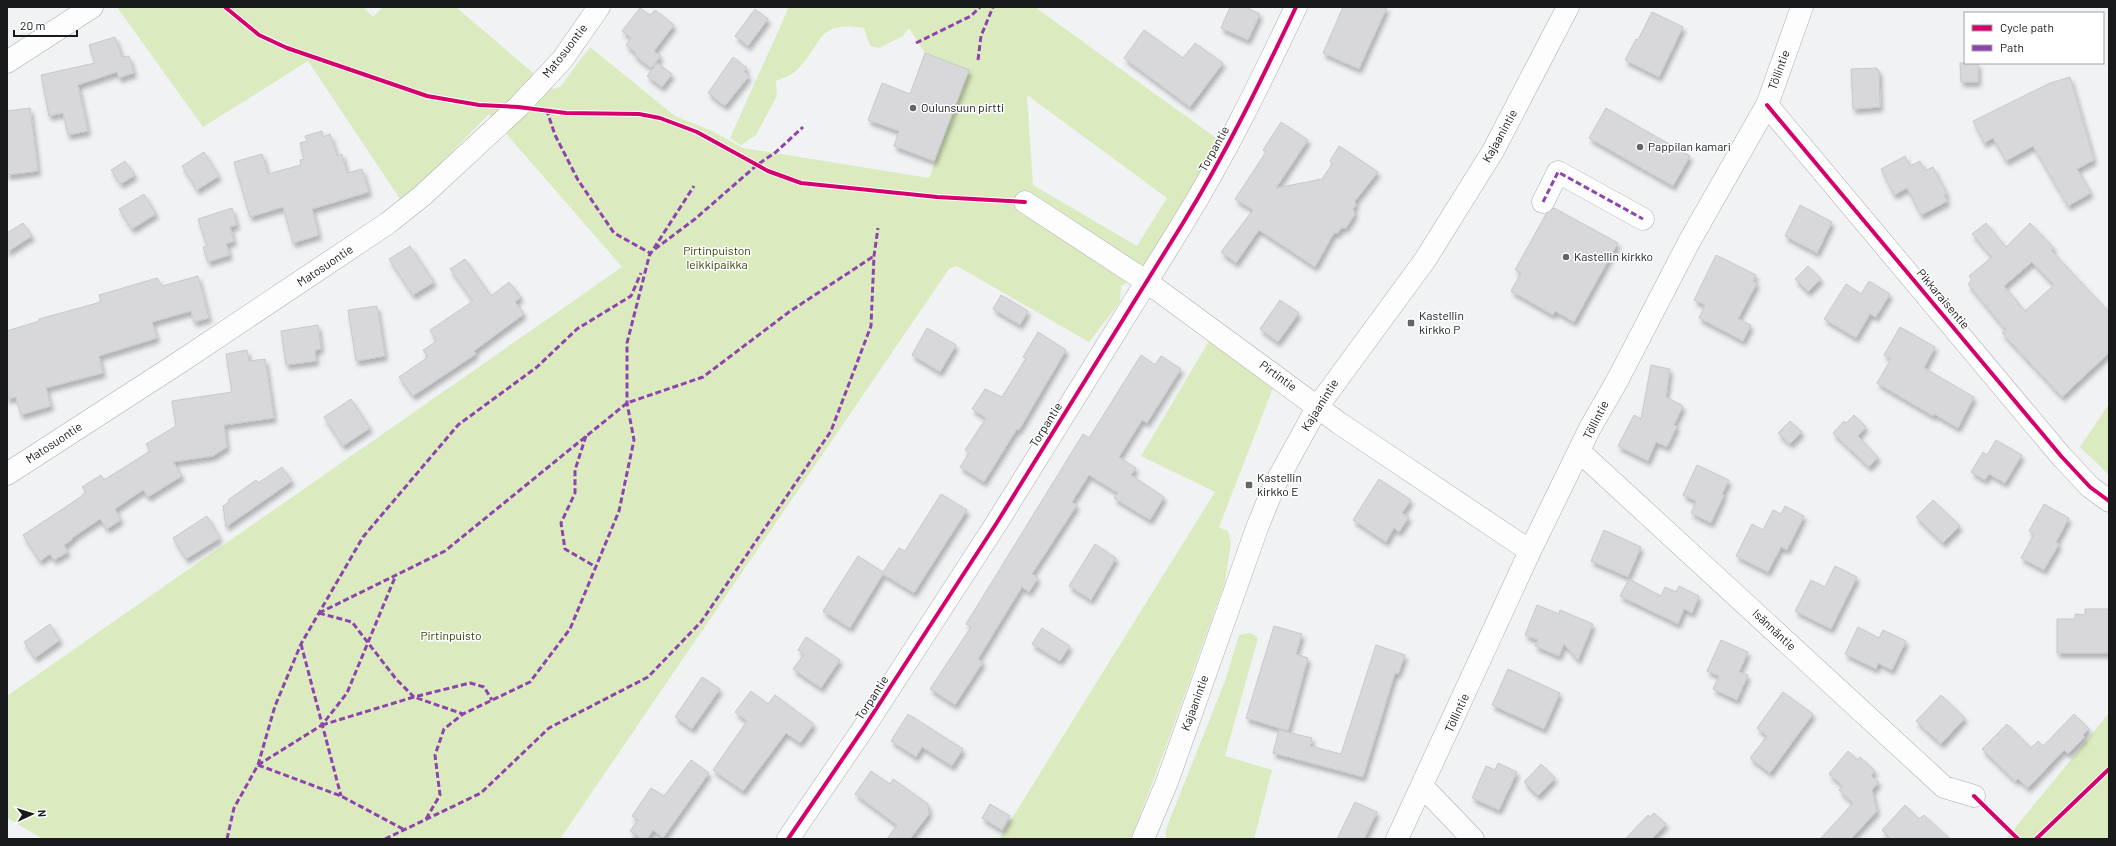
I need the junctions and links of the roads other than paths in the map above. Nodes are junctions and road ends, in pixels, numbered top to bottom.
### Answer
1 (92, 7) edge
2 (599, 7) edge
3 (1296, 7) edge
4 (1568, 7) edge
5 (1802, 7) edge
6 (7, 62) edge
7 (1767, 105) junction
8 (1024, 202) dead end
9 (1543, 202) dead end
10 (1643, 219) dead end
11 (1147, 282) junction
12 (1318, 406) junction
13 (1580, 452) junction
14 (7, 474) edge
15 (2109, 501) edge
16 (1530, 552) junction
17 (1423, 786) junction
18 (1974, 796) dead end
19 (788, 839) edge
20 (1143, 839) edge
21 (1397, 839) edge
22 (1473, 839) edge

1 - 6 street
2 - 14 street, Matosuontie
3 - 11 street, Torpantie
4 - 12 street, Kajaanintie
5 - 7 street, Töllintie
7 - 13 street, Töllintie
7 - 15 street, Pikkaraisentie
8 - 11 street, Pirtintie
9 - 10 street
11 - 12 street, Pirtintie
11 - 19 street, Torpantie
12 - 16 street, Pirtintie
12 - 20 street, Kajaanintie
13 - 16 street, Töllintie
13 - 18 street, Isännäntie
16 - 17 street, Töllintie
17 - 21 street, Töllintie
17 - 22 street

